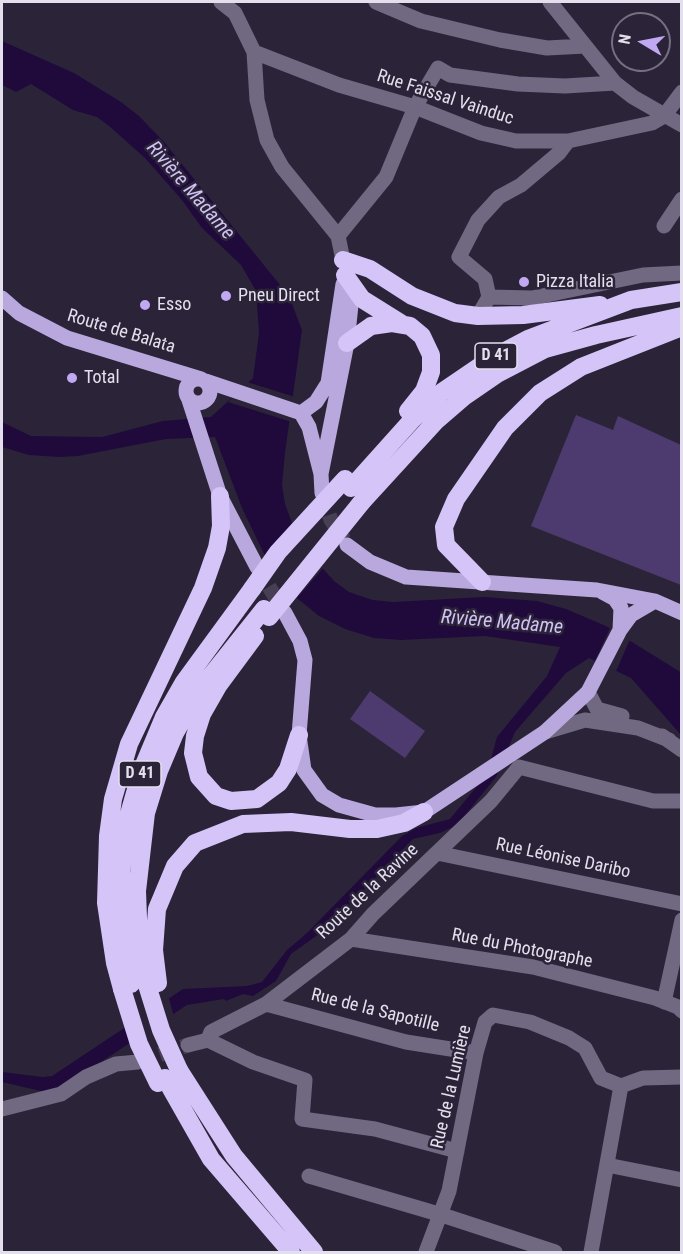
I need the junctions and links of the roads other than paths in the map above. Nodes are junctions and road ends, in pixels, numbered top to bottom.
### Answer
1 (221, 2) edge
2 (376, 2) edge
3 (550, 2) edge
4 (585, 46) junction
5 (254, 52) junction
6 (615, 83) junction
7 (681, 92) edge
8 (415, 107) junction
9 (664, 116) junction
10 (681, 125) edge
11 (568, 141) junction
12 (681, 199) edge
13 (664, 226) dead end
14 (338, 236) junction
15 (344, 267) junction
16 (681, 273) edge
17 (681, 292) edge
18 (489, 297) junction
19 (2, 298) edge
20 (631, 300) junction
21 (478, 316) junction
22 (681, 316) edge
23 (403, 324) junction
24 (681, 327) edge
25 (347, 343) junction
26 (145, 361) junction
27 (204, 380) junction
28 (187, 396) junction
29 (298, 412) junction
30 (321, 474) junction
31 (353, 490) junction
32 (322, 493) tunnel mouth
33 (220, 496) junction
34 (347, 545) tunnel mouth
35 (257, 567) tunnel mouth
36 (482, 582) junction
37 (597, 590) junction
38 (655, 601) junction
39 (273, 613) junction
40 (681, 613) edge
41 (620, 630) junction
42 (588, 692) junction
43 (541, 734) junction
44 (299, 735) junction
45 (669, 740) junction
46 (681, 750) edge
47 (681, 801) edge
48 (424, 812) junction
49 (437, 853) junction
50 (681, 904) edge
51 (681, 920) edge
52 (351, 939) junction
53 (140, 986) junction
54 (664, 1002) junction
55 (266, 1004) junction
56 (681, 1011) edge
57 (208, 1040) junction
58 (188, 1045) tunnel mouth
59 (476, 1053) junction
60 (138, 1062) tunnel mouth
61 (172, 1074) junction
62 (681, 1077) edge
63 (621, 1086) junction
64 (2, 1109) edge
65 (457, 1151) junction
66 (607, 1165) junction
67 (309, 1176) dead end
68 (681, 1180) edge
69 (442, 1215) junction
70 (291, 1252) edge
71 (314, 1252) edge
72 (426, 1252) edge
73 (555, 1252) edge
74 (591, 1252) edge

1 - 5 street
2 - 4 street
3 - 4 street
4 - 6 street
5 - 8 street, Rue Faissal Vainduc
5 - 14 street
6 - 8 street
6 - 9 street
7 - 9 street
8 - 11 street, Rue Faissal Vainduc
8 - 14 street
9 - 10 street
9 - 11 street, Rue Faissal Vainduc
11 - 18 street
12 - 13 street
14 - 15 street
15 - 21 highway
15 - 23 highway
15 - 25 main road
15 - 29 main road
16 - 18 street
17 - 20 highway, D 41
18 - 21 street
19 - 26 main road, Route de Balata
20 - 21 highway
20 - 31 highway, D 41
22 - 31 highway, D 41
23 - 25 highway
23 - 31 highway
24 - 36 highway
25 - 30 main road
26 - 27 main road, Route de Balata
26 - 28 main road
27 - 28 main road
27 - 28 main road
27 - 29 main road, Route de Balata
28 - 33 main road
29 - 30 main road
30 - 32 main road
31 - 39 highway, bridge
31 - 53 highway, D 41, bridge
33 - 35 main road
33 - 53 highway
34 - 36 main road
36 - 37 main road
37 - 38 main road
37 - 41 main road
38 - 40 main road
38 - 41 main road
39 - 44 main road
39 - 44 highway
39 - 53 highway, D 41
41 - 42 main road
42 - 43 main road
42 - 45 street
43 - 45 street
43 - 48 main road
44 - 48 main road
45 - 46 street
47 - 49 street, Route de la Ravine
48 - 53 highway
49 - 50 street, Rue Léonise Daribo
49 - 52 street, Route de la Ravine
51 - 54 street
52 - 54 street, Rue du Photographe
52 - 55 street, Route de la Ravine
53 - 61 highway, D 41
53 - 61 highway
54 - 56 street, Rue du Photographe
55 - 57 street, Route de la Ravine
55 - 59 street, Rue de la Sapotille
57 - 58 street, Route de la Ravine
57 - 65 street
59 - 63 street, Rue de la Lumière
59 - 65 street, Rue de la Lumière
60 - 64 street
61 - 70 highway, D 41
61 - 71 highway, D 41
62 - 63 street
63 - 66 street
65 - 69 street, Rue de la Lumière
66 - 68 street
66 - 74 street
67 - 69 street
69 - 72 street, Rue de la Lumière
69 - 73 street

